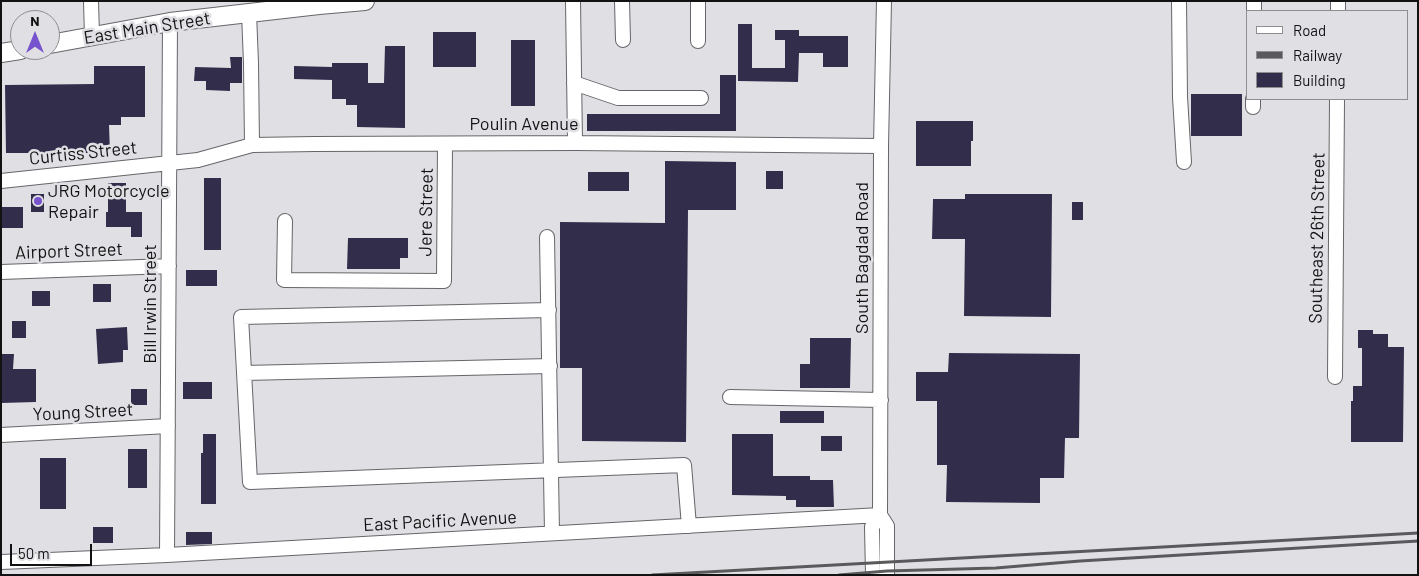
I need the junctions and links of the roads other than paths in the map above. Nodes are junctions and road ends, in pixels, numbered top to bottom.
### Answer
1 (91, 1) edge
2 (573, 1) edge
3 (622, 1) edge
4 (698, 1) edge
5 (884, 1) edge
6 (1179, 1) edge
7 (353, 2) edge
8 (257, 8) edge
9 (170, 22) junction
10 (92, 36) junction
11 (623, 40) dead end
12 (698, 41) dead end
13 (60, 42) edge
14 (574, 83) junction
15 (701, 98) dead end
16 (1337, 100) edge
17 (575, 143) junction
18 (445, 144) junction
19 (252, 145) junction
20 (881, 146) junction
21 (1184, 162) dead end
22 (169, 163) junction
23 (1, 181) edge
24 (285, 221) dead end
25 (547, 237) dead end
26 (169, 266) junction
27 (1, 272) edge
28 (549, 310) junction
29 (550, 366) junction
30 (244, 373) junction
31 (1335, 377) dead end
32 (730, 397) dead end
33 (880, 400) junction
34 (168, 426) junction
35 (1, 435) edge
36 (552, 470) junction
37 (880, 515) junction
38 (689, 526) junction
39 (552, 533) junction
40 (167, 555) junction
41 (1, 562) edge
42 (873, 575) edge
43 (887, 575) edge

1 - 10 street
2 - 14 street
3 - 11 street
4 - 12 street
5 - 20 street, South Bagdad Road
6 - 21 street
7 - 8 main road, East Main Street
8 - 9 main road, East Main Street
8 - 19 street
9 - 10 main road, East Main Street
9 - 22 street, Bill Irwin Street
10 - 13 main road, East Main Street
14 - 15 street
14 - 17 street
16 - 31 street, Southeast 26th Street
17 - 18 street, Poulin Avenue
17 - 20 street, Poulin Avenue
18 - 19 street, Poulin Avenue
18 - 24 street, Jere Street
19 - 22 street, Poulin Avenue
20 - 33 street, South Bagdad Road
22 - 23 street, Curtiss Street
22 - 26 street, Bill Irwin Street
25 - 28 street
26 - 27 street, Airport Street
26 - 34 street, Bill Irwin Street
28 - 29 street
28 - 30 street
29 - 30 street
29 - 36 street
30 - 36 street
32 - 33 street
33 - 37 street, South Bagdad Road
34 - 35 street, Young Street
34 - 40 street, Bill Irwin Street
36 - 38 street
36 - 39 street
37 - 38 street, East Pacific Avenue
37 - 42 street, South Bagdad Road
37 - 43 street, South Bagdad Road
38 - 39 street, East Pacific Avenue
39 - 40 street, East Pacific Avenue
40 - 41 street, East Pacific Avenue

